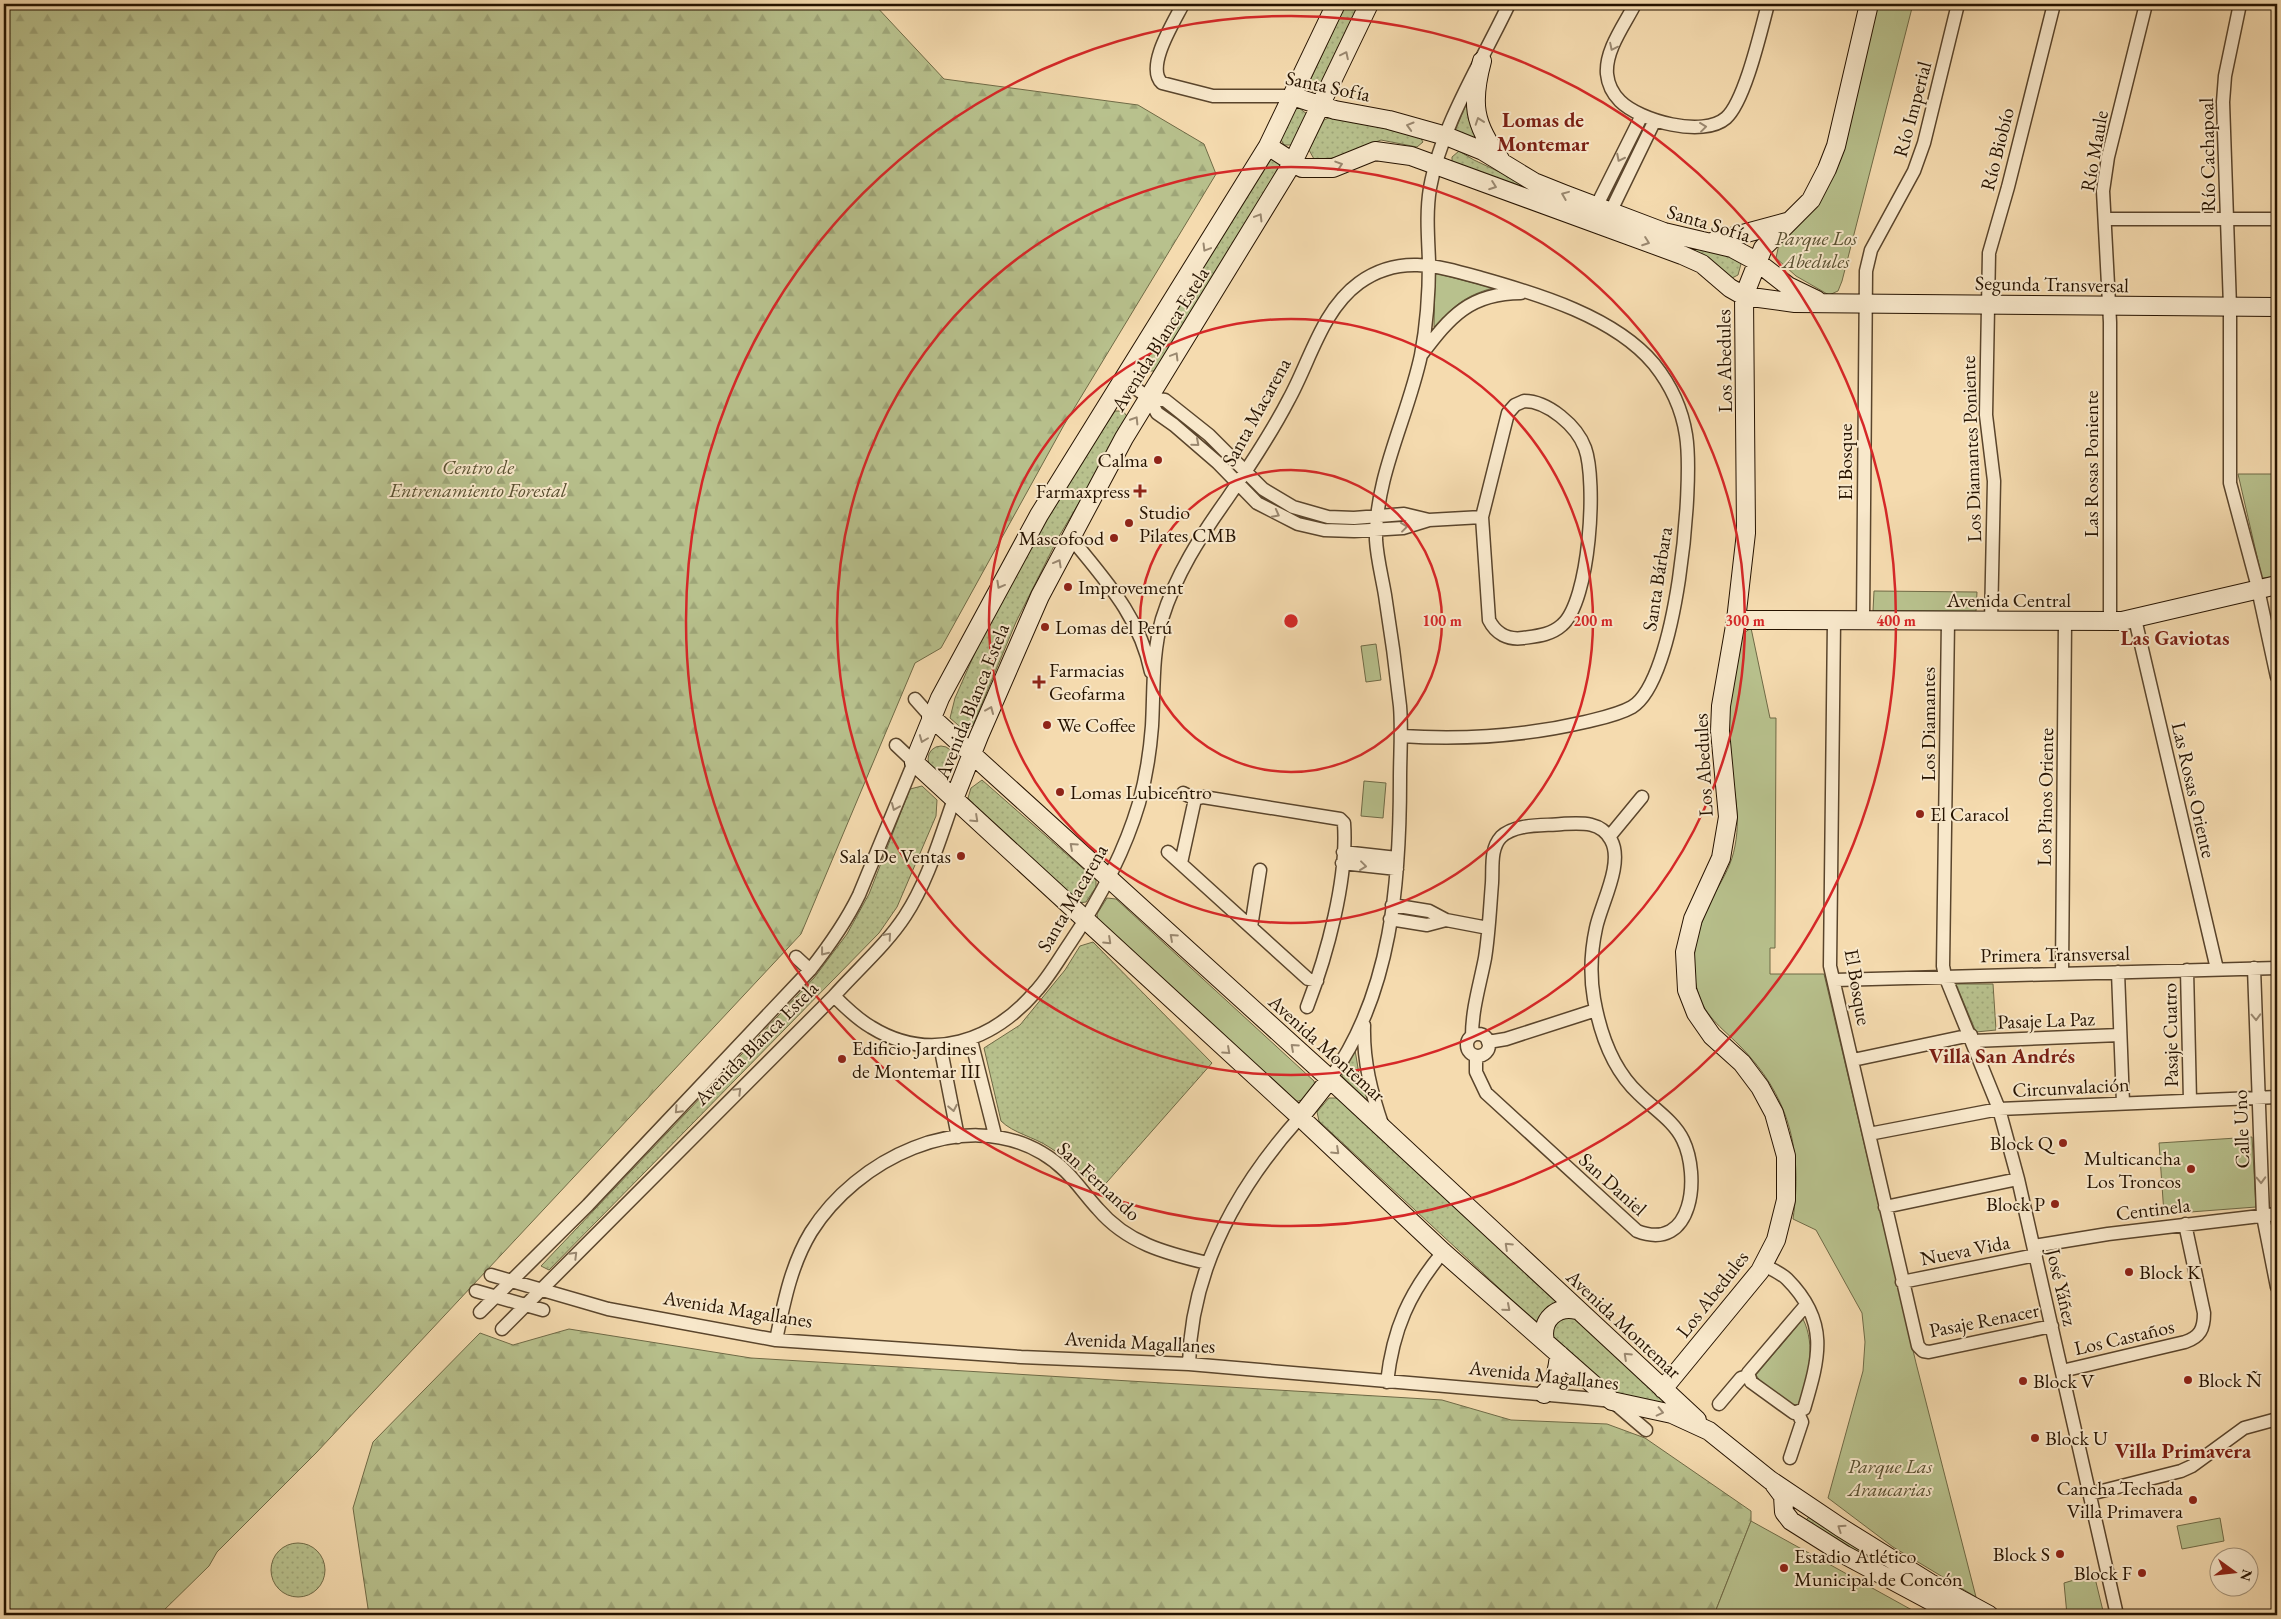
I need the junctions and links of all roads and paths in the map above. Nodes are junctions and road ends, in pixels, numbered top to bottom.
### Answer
1 (1183, 4) edge
2 (1336, 4) edge
3 (1369, 4) edge
4 (1509, 4) edge
5 (1635, 4) edge
6 (1768, 4) edge
7 (1868, 4) edge
8 (1958, 4) edge
9 (2054, 4) edge
10 (2146, 4) edge
11 (2240, 4) edge
12 (1482, 61) junction
13 (1292, 96) junction
14 (1321, 104) junction
15 (1642, 115) junction
16 (1655, 120) junction
17 (1446, 136) junction
18 (1268, 146) junction
19 (1293, 162) junction
20 (1504, 163) junction
21 (1435, 164) junction
22 (1600, 216) junction
23 (2105, 218) junction
24 (2226, 219) junction
25 (2277, 219) edge
26 (1788, 222) junction
27 (1711, 243) junction
28 (1756, 261) junction
29 (1429, 266) junction
30 (1530, 293) junction
31 (1744, 296) junction
32 (1827, 303) junction
33 (1864, 304) junction
34 (1987, 305) junction
35 (2109, 307) junction
36 (2230, 307) junction
37 (2277, 307) edge
38 (1421, 356) junction
39 (1124, 380) junction
40 (1149, 398) junction
41 (1245, 472) junction
42 (1238, 484) junction
43 (1378, 515) junction
44 (1482, 517) junction
45 (1429, 520) junction
46 (1377, 529) junction
47 (1071, 538) junction
48 (2277, 585) edge
49 (2257, 589) junction
50 (2135, 619) junction
51 (1736, 620) junction
52 (1834, 621) junction
53 (1863, 621) junction
54 (1948, 622) junction
55 (1991, 622) junction
56 (2065, 622) junction
57 (2110, 622) junction
58 (1136, 629) junction
59 (1160, 629) junction
60 (2277, 676) edge
61 (1153, 679) junction
62 (915, 699) dead end
63 (931, 717) junction
64 (1400, 736) junction
65 (896, 745) dead end
66 (972, 756) junction
67 (914, 762) junction
68 (1183, 793) dead end
69 (1642, 797) dead end
70 (1195, 798) junction
71 (954, 799) junction
72 (1609, 837) junction
73 (1168, 852) dead end
74 (1342, 858) junction
75 (1181, 862) junction
76 (1397, 863) junction
77 (1260, 870) dead end
78 (1109, 879) junction
79 (1392, 905) junction
80 (1390, 920) junction
81 (1446, 920) junction
82 (1086, 921) junction
83 (1251, 927) junction
84 (1488, 928) junction
85 (796, 957) dead end
86 (2254, 968) junction
87 (2277, 968) edge
88 (2217, 969) junction
89 (810, 970) junction
90 (2187, 970) junction
91 (2118, 972) junction
92 (2062, 973) junction
93 (1945, 976) junction
94 (1835, 980) junction
95 (1316, 981) junction
96 (834, 996) junction
97 (1307, 1007) dead end
98 (1596, 1010) junction
99 (1364, 1021) junction
100 (2120, 1035) junction
101 (1472, 1036) junction
102 (1972, 1038) junction
103 (971, 1040) junction
104 (1488, 1042) junction
105 (940, 1045) junction
106 (1476, 1056) junction
107 (1853, 1060) junction
108 (1330, 1079) junction
109 (2259, 1097) junction
110 (2277, 1097) edge
111 (2190, 1100) junction
112 (2123, 1103) junction
113 (1999, 1109) junction
114 (1300, 1117) junction
115 (1384, 1129) junction
116 (1869, 1134) junction
117 (995, 1135) junction
118 (958, 1137) junction
119 (2018, 1179) junction
120 (1885, 1208) junction
121 (2277, 1214) edge
122 (2263, 1216) junction
123 (2185, 1224) junction
124 (2035, 1250) junction
125 (1443, 1252) junction
126 (1207, 1263) junction
127 (1762, 1268) junction
128 (491, 1275) dead end
129 (512, 1281) junction
130 (1902, 1282) junction
131 (2277, 1288) edge
132 (540, 1290) junction
133 (476, 1291) dead end
134 (496, 1297) junction
135 (525, 1305) junction
136 (1806, 1305) junction
137 (544, 1310) dead end
138 (1577, 1310) junction
139 (480, 1312) dead end
140 (2052, 1326) junction
141 (502, 1329) dead end
142 (776, 1340) junction
143 (1545, 1341) junction
144 (1923, 1351) joint
145 (1559, 1354) junction
146 (1189, 1364) junction
147 (2062, 1371) junction
148 (1748, 1376) junction
149 (1387, 1382) junction
150 (1663, 1389) junction
151 (1544, 1394) junction
152 (1612, 1401) junction
153 (1720, 1404) dead end
154 (1798, 1413) junction
155 (2277, 1419) edge
156 (1646, 1430) dead end
157 (1709, 1431) junction
158 (1790, 1458) dead end
159 (1770, 1480) junction
160 (2090, 1494) junction
161 (1818, 1512) junction
162 (1797, 1525) junction
163 (1978, 1613) edge
164 (1958, 1615) edge
165 (2117, 1615) edge

1 - 13 street, Santa Sofía
2 - 13 main road, Avenida Blanca Estela
14 -> 3 main road, Avenida Blanca Estela
4 - 12 street
5 -> 15 street
16 -> 6 street
7 - 26 main road, Los Abedules
8 - 33 street, Río Imperial
9 - 34 street, Río Biobío
10 - 23 street, Río Maule
11 - 24 street, Río Cachapoal
12 - 17 street
20 -> 12 main road
13 - 14 main road, Santa Sofía
13 - 18 main road, Avenida Blanca Estela
17 -> 14 main road, Santa Sofía
14 - 19 main road, Avenida Blanca Estela
15 - 16 street
15 -> 22 street
16 - 22 street
17 - 20 main road, Santa Sofía
17 - 21 street
18 - 19 main road, Santa Sofía
18 -> 39 main road, Avenida Blanca Estela
19 -> 21 main road, Santa Sofía
40 -> 19 main road, Avenida Blanca Estela
22 -> 20 main road, Santa Sofía
21 -> 22 main road, Santa Sofía
21 - 29 street
22 - 27 main road, Santa Sofía
22 -> 31 main road, Santa Sofía
23 - 24 street
23 - 35 street, Río Maule
24 - 25 street
24 - 36 street, Río Cachapoal
26 - 27 main road
26 - 28 main road, Los Abedules
27 - 28 main road, Santa Sofía
28 - 31 main road, Los Abedules
28 - 32 main road, Santa Sofía
29 - 30 street, Santa Bárbara
29 - 38 street
29 - 41 street, Santa Macarena
30 - 38 street, Santa Bárbara
30 - 64 street, Santa Bárbara
31 - 32 main road, Santa Sofía
31 - 51 main road, Los Abedules
32 - 33 main road, Segunda Transversal
33 - 34 main road, Segunda Transversal
33 - 53 street, El Bosque
34 - 35 main road, Segunda Transversal
34 - 55 street, Los Diamantes Poniente
35 - 36 main road, Segunda Transversal
35 - 57 street, Las Rosas Poniente
36 - 37 main road, Segunda Transversal
36 - 49 street, Río Cachapoal
38 - 43 street
39 - 40 street
39 -> 63 main road, Avenida Blanca Estela
40 - 41 street
40 -> 42 street
47 -> 40 main road, Avenida Blanca Estela
41 - 42 street, Santa Macarena
41 - 43 street
42 -> 46 street
42 - 59 street, Santa Macarena
43 - 45 street
43 - 46 street
44 - 44 street
44 - 45 street
46 -> 45 street
46 - 64 street
47 - 58 street, Santa Macarena
66 -> 47 main road, Avenida Blanca Estela
48 - 49 main road, Avenida Central
49 - 50 main road, Avenida Central
49 - 60 street, Río Cachapoal
50 - 57 main road, Avenida Central
50 - 88 street, Las Rosas Oriente
51 - 52 main road, Avenida Central
51 - 127 main road, Los Abedules
52 - 53 main road, Avenida Central
52 - 94 street, El Bosque
53 - 54 main road, Avenida Central
54 - 55 main road, Avenida Central
54 - 93 street, Los Diamantes
55 - 56 main road, Avenida Central
56 - 57 main road, Avenida Central
56 - 92 street, Los Pinos Oriente
58 - 59 street
58 - 61 street, Santa Macarena
59 - 61 street, Santa Macarena
61 - 78 street, Santa Macarena
62 - 63 street, Avenida Montemar
63 - 66 main road, Avenida Montemar
63 -> 67 main road, Avenida Blanca Estela
64 - 76 street
65 - 67 street
66 - 71 main road, Avenida Blanca Estela
78 -> 66 main road, Avenida Montemar
67 - 71 main road
67 -> 89 street, Avenida Blanca Estela
68 - 70 street
69 - 72 street
70 - 74 street
70 - 75 street
71 -> 82 main road
96 -> 71 street, Avenida Blanca Estela
72 - 84 street, San Daniel
72 - 98 street, San Daniel
73 - 75 street
74 - 76 street
74 - 95 street
75 - 83 street
76 - 79 street
77 - 83 street
78 - 82 street, Santa Macarena
108 -> 78 main road, Avenida Montemar
79 - 80 street
79 - 81 street
80 - 81 street
80 - 99 street
81 - 84 street
82 - 103 street, Santa Macarena
82 -> 114 main road
83 - 95 street
84 - 101 street, San Daniel
85 - 89 street
86 - 87 street, Primera Transversal
86 - 88 street, Primera Transversal
86 -> 109 street, Calle Uno
88 - 90 street, Primera Transversal
89 -> 129 street, Avenida Blanca Estela
90 - 91 street, Primera Transversal
90 - 111 street, Pasaje Cuatro
91 - 92 street, Primera Transversal
91 - 100 street
92 - 93 street, Primera Transversal
93 - 94 street, Primera Transversal
93 - 102 street, José Yáñez
94 - 107 street, El Bosque
95 - 97 street
96 - 105 street, Santa Macarena
132 -> 96 street, Avenida Blanca Estela
98 - 104 street
98 - 106 street, San Daniel
99 - 108 street
99 - 115 street
100 - 102 street, Pasaje La Paz
100 - 112 street
101 - 104 street
101 - 106 street, San Daniel
102 - 107 street, Pasaje La Paz
102 - 113 street, José Yáñez
103 - 105 street, Santa Macarena
103 - 117 street
104 - 106 street
105 -> 118 street
107 - 116 street, El Bosque
108 - 114 main road
108 - 115 main road, Avenida Montemar
109 - 110 street, Circunvalación
109 - 111 street, Circunvalación
109 -> 122 street, Calle Uno
111 - 112 street, Circunvalación
112 - 113 street, Circunvalación
113 - 116 street, Circunvalación
113 - 119 street, José Yáñez
114 -> 125 main road
114 - 126 street
138 -> 115 main road, Avenida Montemar
116 - 120 street, El Bosque
117 - 118 street, San Fernando
117 - 126 street, San Fernando
118 - 142 street, San Fernando
119 - 120 street
119 - 124 street, José Yáñez
120 - 130 street, El Bosque
121 - 122 street, Centinela
122 - 123 street, Centinela
122 - 131 street, Calle Uno
123 - 124 street, Centinela
123 - 147 street, Los Castaños
124 - 130 street, Nueva Vida
124 - 140 street, José Yáñez
125 -> 143 main road
125 - 149 street
126 - 146 street
127 - 136 street
127 - 150 main road, Los Abedules
128 - 129 street, Avenida Magallanes
129 - 132 street, Avenida Magallanes
129 - 134 street, Avenida Blanca Estela
130 - 144 street, El Bosque
132 - 135 street, Avenida Blanca Estela
132 - 142 street, Avenida Magallanes
133 - 134 street
134 - 135 street
134 - 139 street, Avenida Blanca Estela
135 - 137 street
135 - 141 street, Avenida Blanca Estela
136 - 148 street
136 - 154 street
138 - 143 main road
150 -> 138 main road, Avenida Montemar
140 - 144 street, Pasaje Renacer
140 - 147 street, José Yáñez
142 - 146 street, Avenida Magallanes
143 - 145 main road
145 - 151 main road
145 - 152 main road
146 - 149 street, Avenida Magallanes
147 - 160 street, José Yáñez
148 - 153 street
148 - 154 street
149 - 151 street, Avenida Magallanes
150 - 157 main road, Avenida Montemar
151 - 152 street, Avenida Magallanes
152 - 156 street
152 -> 157 main road, Avenida Magallanes
154 - 158 street
155 - 160 street
157 - 159 main road, Avenida Magallanes
159 - 161 main road, Avenida Magallanes
159 - 162 main road, Avenida Magallanes
160 - 165 street, José Yáñez
161 - 162 main road
163 -> 161 main road, Avenida Magallanes
162 - 164 main road, Avenida Magallanes

